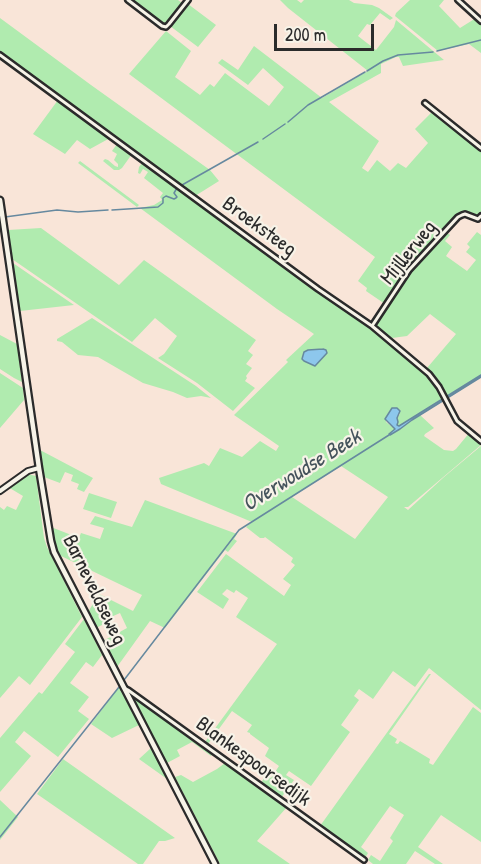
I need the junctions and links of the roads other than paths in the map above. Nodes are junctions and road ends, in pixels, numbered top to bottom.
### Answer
1 (128, 0) edge
2 (188, 0) edge
3 (458, 0) edge
4 (481, 21) edge
5 (0, 55) edge
6 (425, 103) dead end
7 (481, 148) edge
8 (0, 200) edge
9 (480, 219) edge
10 (372, 326) junction
11 (481, 441) edge
12 (39, 468) junction
13 (0, 491) edge
14 (124, 688) junction
15 (364, 860) dead end
16 (215, 864) edge

1 - 2 street
3 - 4 street
5 - 10 street, Broeksteeg
6 - 7 street
8 - 12 main road, Barneveldseweg
9 - 10 street, Mijllerweg
10 - 11 street, Broeksteeg
12 - 13 street
12 - 14 main road, Barneveldseweg
14 - 15 street, Blankespoorsedijk
14 - 16 main road, Barneveldseweg

